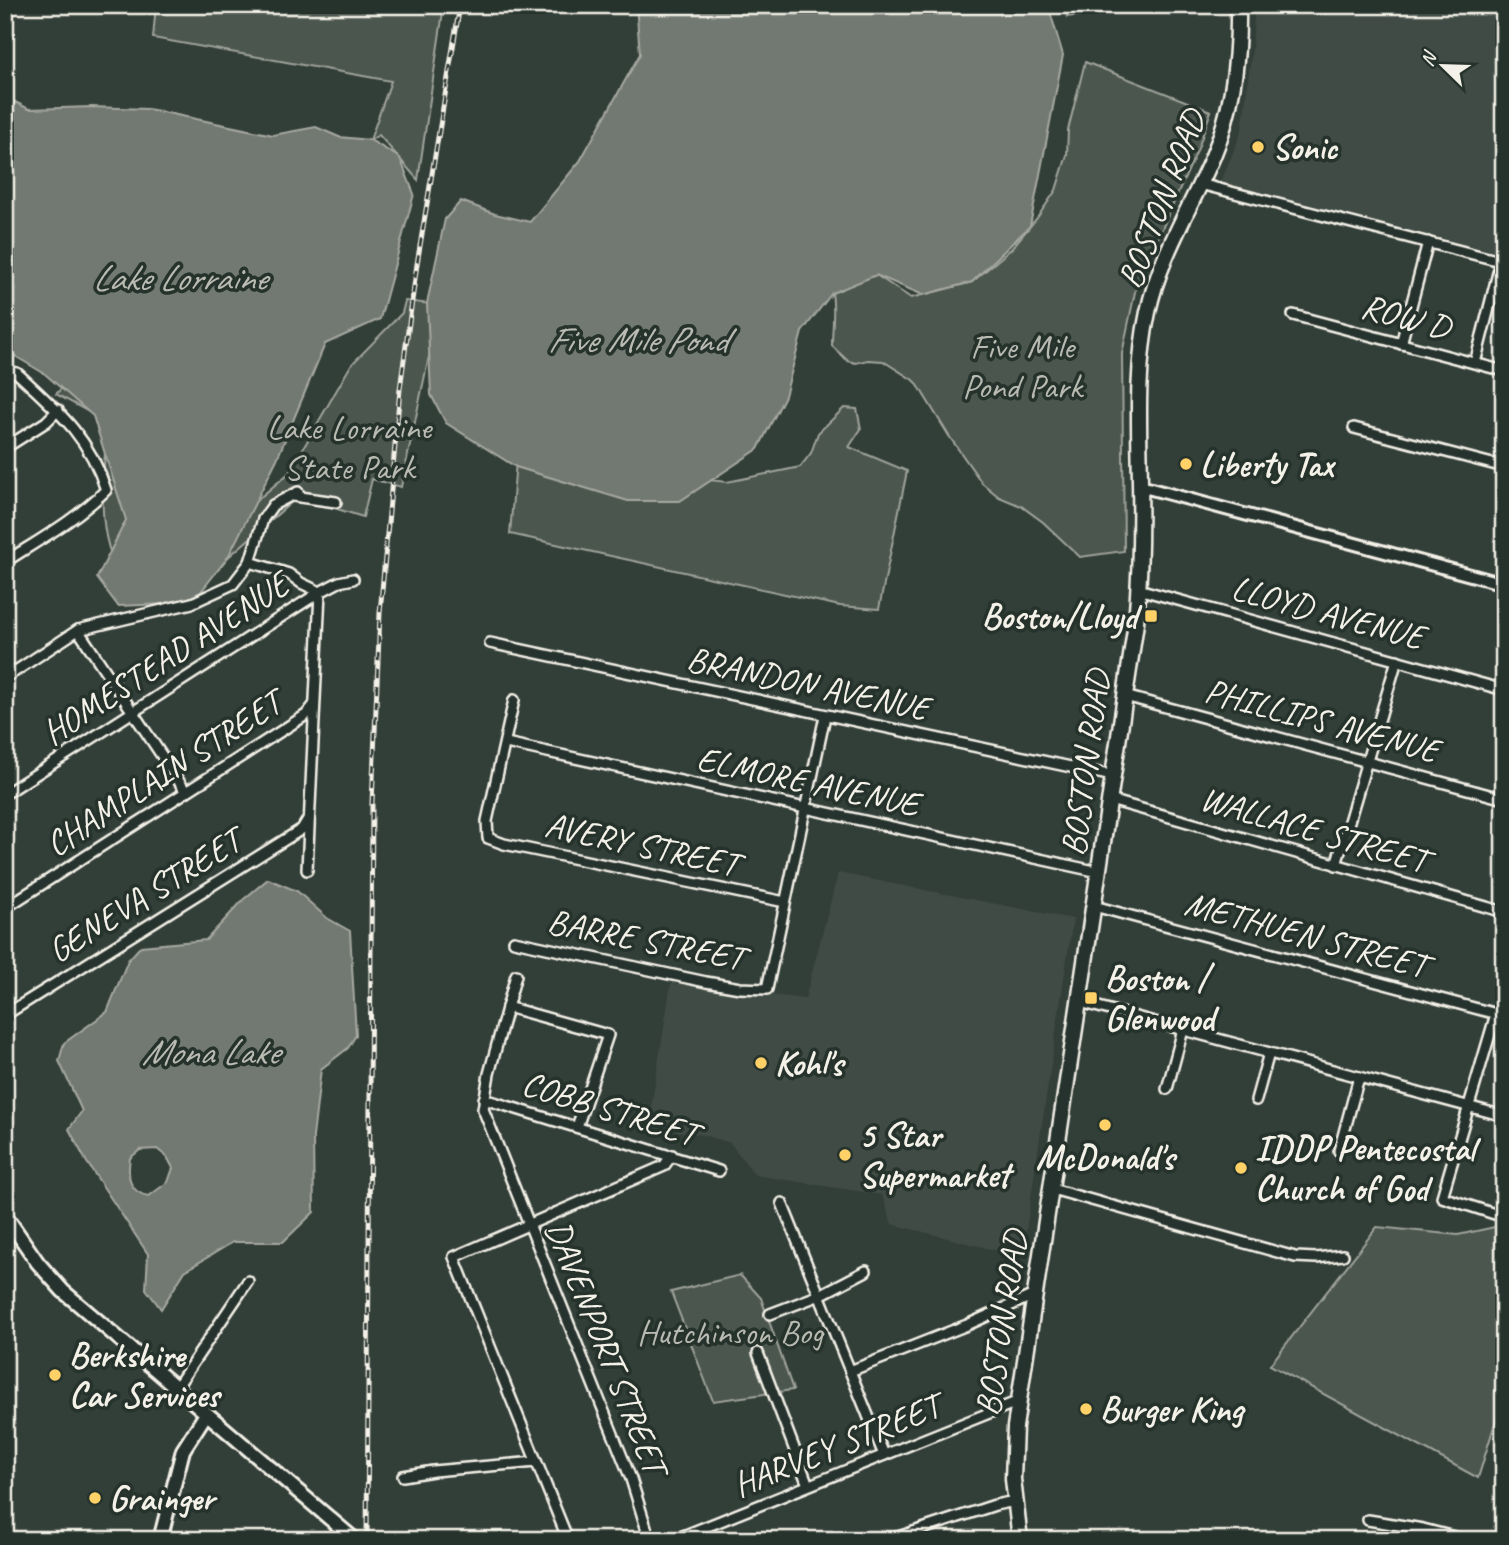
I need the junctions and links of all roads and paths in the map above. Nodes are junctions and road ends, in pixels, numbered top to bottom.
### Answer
1 (1238, 5) edge
2 (1200, 184) junction
3 (1428, 242) junction
4 (1502, 262) edge
5 (1293, 315) dead end
6 (1401, 344) junction
7 (1475, 363) junction
8 (5, 370) edge
9 (1504, 371) edge
10 (58, 410) junction
11 (1354, 428) dead end
12 (5, 449) edge
13 (1504, 467) edge
14 (1140, 486) junction
15 (336, 502) dead end
16 (5, 562) edge
17 (250, 562) junction
18 (353, 579) dead end
19 (1504, 584) edge
20 (1139, 589) junction
21 (320, 592) junction
22 (78, 630) junction
23 (490, 643) dead end
24 (1397, 660) junction
25 (5, 678) edge
26 (1504, 690) edge
27 (1125, 696) junction
28 (514, 700) dead end
29 (314, 705) junction
30 (133, 711) junction
31 (825, 716) junction
32 (506, 743) junction
33 (1366, 760) junction
34 (1113, 776) junction
35 (186, 792) junction
36 (5, 794) edge
37 (1504, 799) edge
38 (1110, 800) junction
39 (806, 808) junction
40 (308, 819) junction
41 (1336, 865) junction
42 (307, 870) dead end
43 (1099, 872) junction
44 (785, 902) junction
45 (1094, 906) junction
46 (5, 908) edge
47 (1504, 912) edge
48 (514, 941) dead end
49 (516, 975) dead end
50 (1080, 1002) junction
51 (507, 1007) junction
52 (5, 1015) edge
53 (1500, 1015) edge
54 (1183, 1030) junction
55 (1269, 1052) junction
56 (1359, 1077) junction
57 (1167, 1089) dead end
58 (484, 1099) junction
59 (1256, 1100) dead end
60 (1468, 1106) junction
61 (1504, 1116) edge
62 (577, 1127) junction
63 (1339, 1151) dead end
64 (672, 1155) junction
65 (719, 1171) dead end
66 (1052, 1189) junction
67 (782, 1203) dead end
68 (1504, 1217) edge
69 (7, 1223) edge
70 (528, 1224) junction
71 (1343, 1255) dead end
72 (866, 1271) dead end
73 (248, 1281) dead end
74 (820, 1294) junction
75 (1036, 1294) junction
76 (771, 1314) dead end
77 (758, 1353) dead end
78 (850, 1371) junction
79 (176, 1388) junction
80 (1019, 1401) junction
81 (206, 1414) junction
82 (884, 1455) junction
83 (536, 1462) junction
84 (403, 1476) dead end
85 (808, 1485) junction
86 (1015, 1501) junction
87 (1368, 1520) dead end
88 (160, 1540) edge
89 (355, 1540) edge
90 (568, 1540) edge
91 (650, 1540) edge
92 (673, 1540) edge
93 (889, 1540) edge
94 (1020, 1540) edge
95 (1466, 1540) edge

1 - 2 main road, BOSTON ROAD
2 - 3 street
2 - 14 main road, BOSTON ROAD
3 - 4 street
3 - 6 street
4 - 7 street
5 - 6 street, ROW D
6 - 7 street, ROW D
7 - 9 street, ROW D
8 - 10 street
10 - 12 street
10 - 16 street
11 - 13 street
14 - 19 street
14 - 20 main road, BOSTON ROAD
15 - 17 street
17 - 21 street
17 - 22 street
18 - 21 street, HOMESTEAD AVENUE
20 - 24 street, LLOYD AVENUE
20 - 27 main road, BOSTON ROAD
21 - 29 street
21 - 30 street, HOMESTEAD AVENUE
22 - 25 street
22 - 30 street
23 - 31 street, BRANDON AVENUE
24 - 26 street, LLOYD AVENUE
24 - 33 street
27 - 33 street, PHILLIPS AVENUE
27 - 34 main road, BOSTON ROAD
28 - 32 street
29 - 35 street, CHAMPLAIN STREET
29 - 40 street
30 - 35 street
30 - 36 street, HOMESTEAD AVENUE
31 - 34 street, BRANDON AVENUE
31 - 39 street
32 - 39 street, ELMORE AVENUE
32 - 44 street, AVERY STREET
33 - 37 street, PHILLIPS AVENUE
33 - 41 street
34 - 38 main road, BOSTON ROAD
35 - 46 street, CHAMPLAIN STREET
38 - 41 street, WALLACE STREET
38 - 43 main road, BOSTON ROAD
39 - 43 street, ELMORE AVENUE
39 - 44 street
40 - 42 street
40 - 52 street, GENEVA STREET
41 - 47 street, WALLACE STREET
43 - 45 main road, BOSTON ROAD
44 - 48 street, BARRE STREET
45 - 50 main road, BOSTON ROAD
45 - 53 street, METHUEN STREET
49 - 51 street, DAVENPORT STREET
50 - 54 street
50 - 66 main road, BOSTON ROAD
51 - 58 street, DAVENPORT STREET
51 - 62 street
53 - 60 street
54 - 55 street
54 - 57 street
55 - 56 street
55 - 59 street
56 - 60 street
56 - 63 street
58 - 62 street, COBB STREET
58 - 70 street, DAVENPORT STREET
60 - 61 street
60 - 68 street
62 - 64 street, COBB STREET
64 - 65 street, COBB STREET
64 - 70 street
66 - 71 street
66 - 75 main road, BOSTON ROAD
67 - 74 street
69 - 79 main road
70 - 83 street
70 - 91 street, DAVENPORT STREET
72 - 74 street
73 - 79 street
74 - 76 street
74 - 78 street
75 - 78 street
75 - 80 main road, BOSTON ROAD
77 - 85 street
78 - 82 street
79 - 81 main road
80 - 82 street, HARVEY STREET
80 - 86 main road, BOSTON ROAD
81 - 88 main road
81 - 89 main road
82 - 85 street, HARVEY STREET
83 - 84 street
83 - 90 street
85 - 92 street, HARVEY STREET
86 - 93 street
86 - 94 main road, BOSTON ROAD
87 - 95 street

